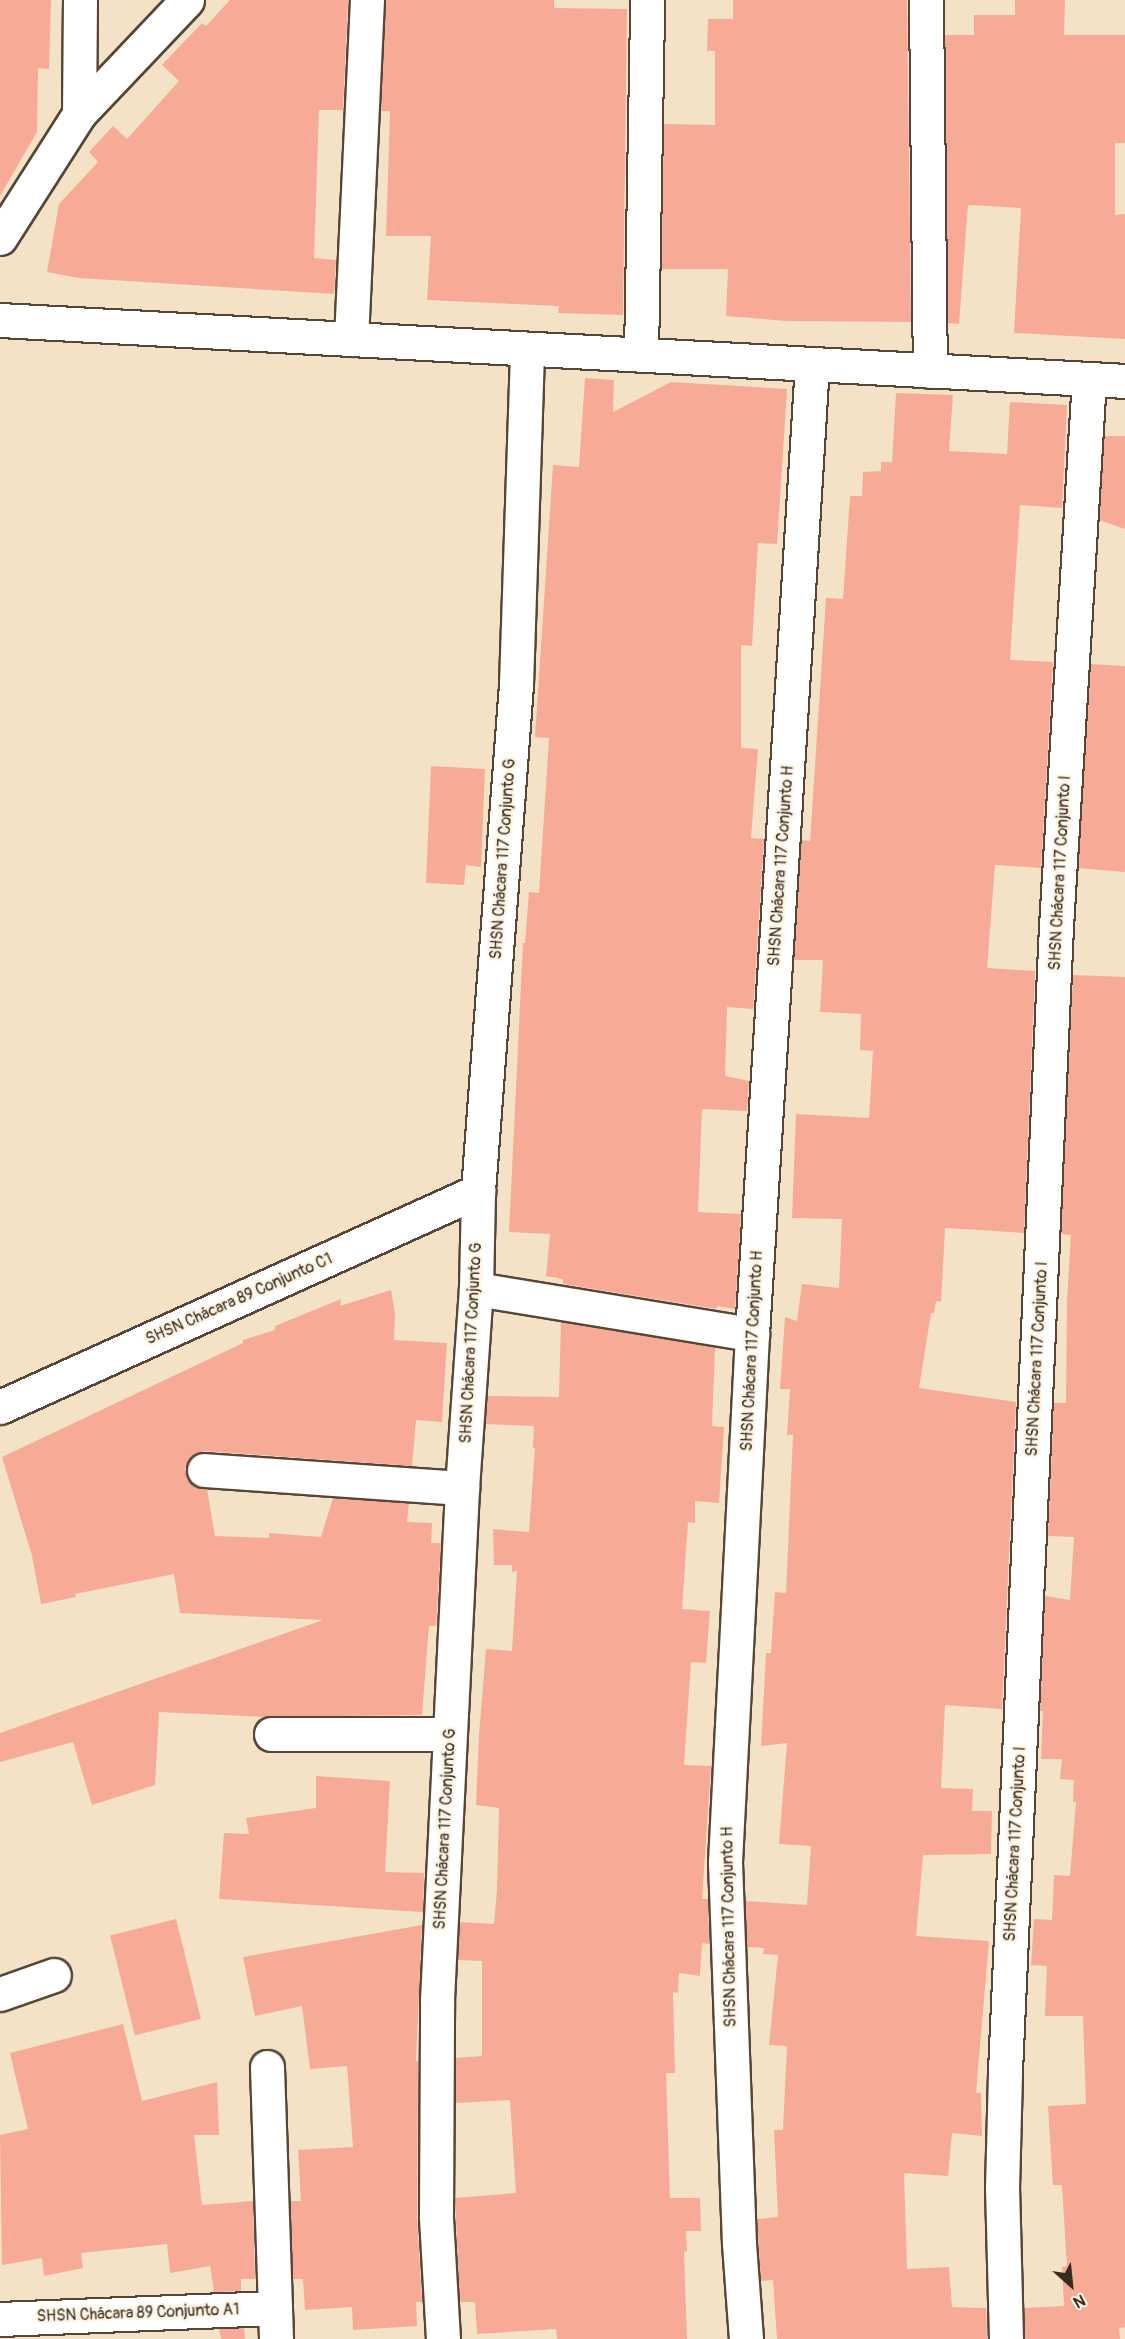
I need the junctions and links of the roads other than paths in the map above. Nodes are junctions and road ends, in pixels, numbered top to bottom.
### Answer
1 (80, 0) edge
2 (187, 0) edge
3 (367, 0) edge
4 (647, 0) edge
5 (926, 0) edge
6 (79, 114) junction
7 (0, 238) edge
8 (0, 320) edge
9 (351, 339) junction
10 (527, 349) junction
11 (641, 355) junction
12 (812, 364) junction
13 (930, 371) junction
14 (1089, 380) junction
15 (1125, 381) edge
16 (478, 1191) junction
17 (476, 1289) junction
18 (752, 1334) junction
19 (0, 1407) edge
20 (204, 1470) dead end
21 (462, 1488) junction
22 (271, 1734) dead end
23 (449, 1734) junction
24 (54, 1975) dead end
25 (0, 1994) edge
26 (267, 2067) dead end
27 (0, 2319) edge
28 (276, 2323) edge
29 (442, 2339) edge
30 (746, 2339) edge
31 (1006, 2339) edge

1 - 6 street
2 - 6 street
3 - 9 street
4 - 11 street
5 - 13 street
6 - 7 street
8 - 9 street
9 - 10 street
10 - 11 street
10 - 16 street, SHSN Chácara 117 Conjunto G
11 - 12 street
12 - 13 street
12 - 18 street, SHSN Chácara 117 Conjunto H
13 - 14 street
14 - 15 street
14 - 31 street, SHSN Chácara 117 Conjunto I
16 - 17 street, SHSN Chácara 117 Conjunto G
16 - 19 street, SHSN Chácara 89 Conjunto C1
17 - 18 street
17 - 21 street, SHSN Chácara 117 Conjunto G
18 - 30 street, SHSN Chácara 117 Conjunto H
20 - 21 street
21 - 23 street, SHSN Chácara 117 Conjunto G
22 - 23 street
23 - 29 street, SHSN Chácara 117 Conjunto G
24 - 25 street
26 - 28 street
27 - 28 street, SHSN Chácara 89 Conjunto A1

